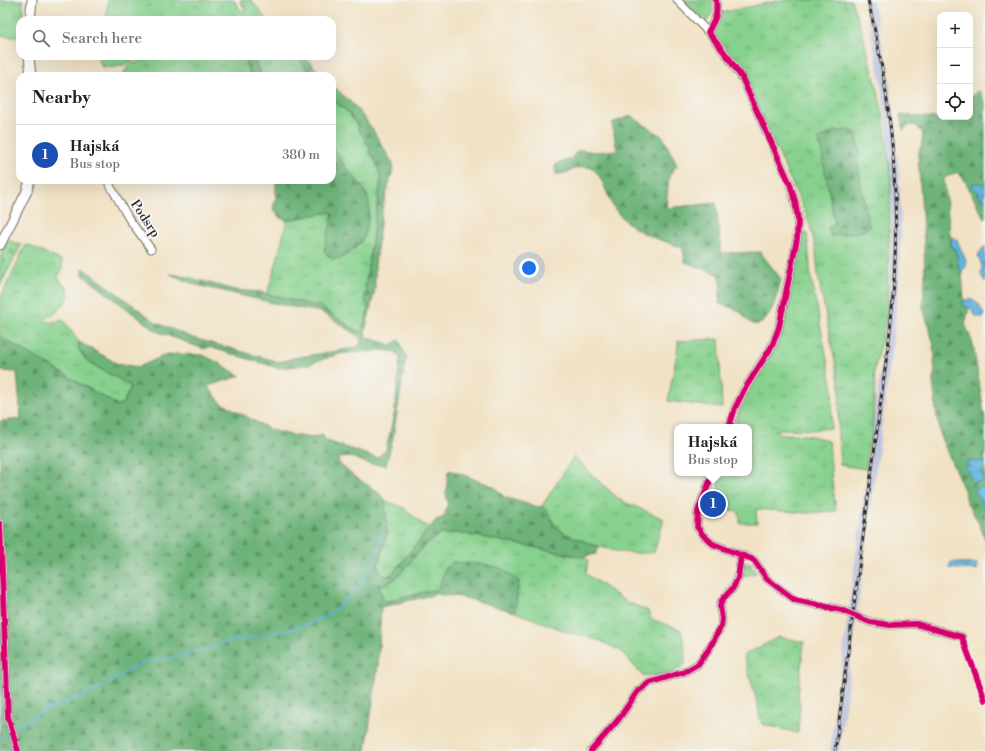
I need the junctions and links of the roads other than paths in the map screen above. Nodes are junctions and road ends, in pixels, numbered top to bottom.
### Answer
1 (32, 0) edge
2 (677, 0) edge
3 (716, 0) edge
4 (30, 16) edge
5 (708, 32) junction
6 (29, 60) edge
7 (31, 72) edge
8 (29, 184) edge
9 (110, 184) edge
10 (0, 245) edge
11 (151, 249) dead end
12 (729, 424) edge
13 (711, 476) edge
14 (0, 524) edge
15 (741, 555) junction
16 (962, 637) dead end
17 (18, 751) edge
18 (592, 751) edge

1 - 4 main road
2 - 5 street
3 - 5 street
5 - 12 street
6 - 7 main road
8 - 10 main road
9 - 11 street, Podsrp
13 - 15 street
14 - 17 street
15 - 16 street
15 - 18 street

